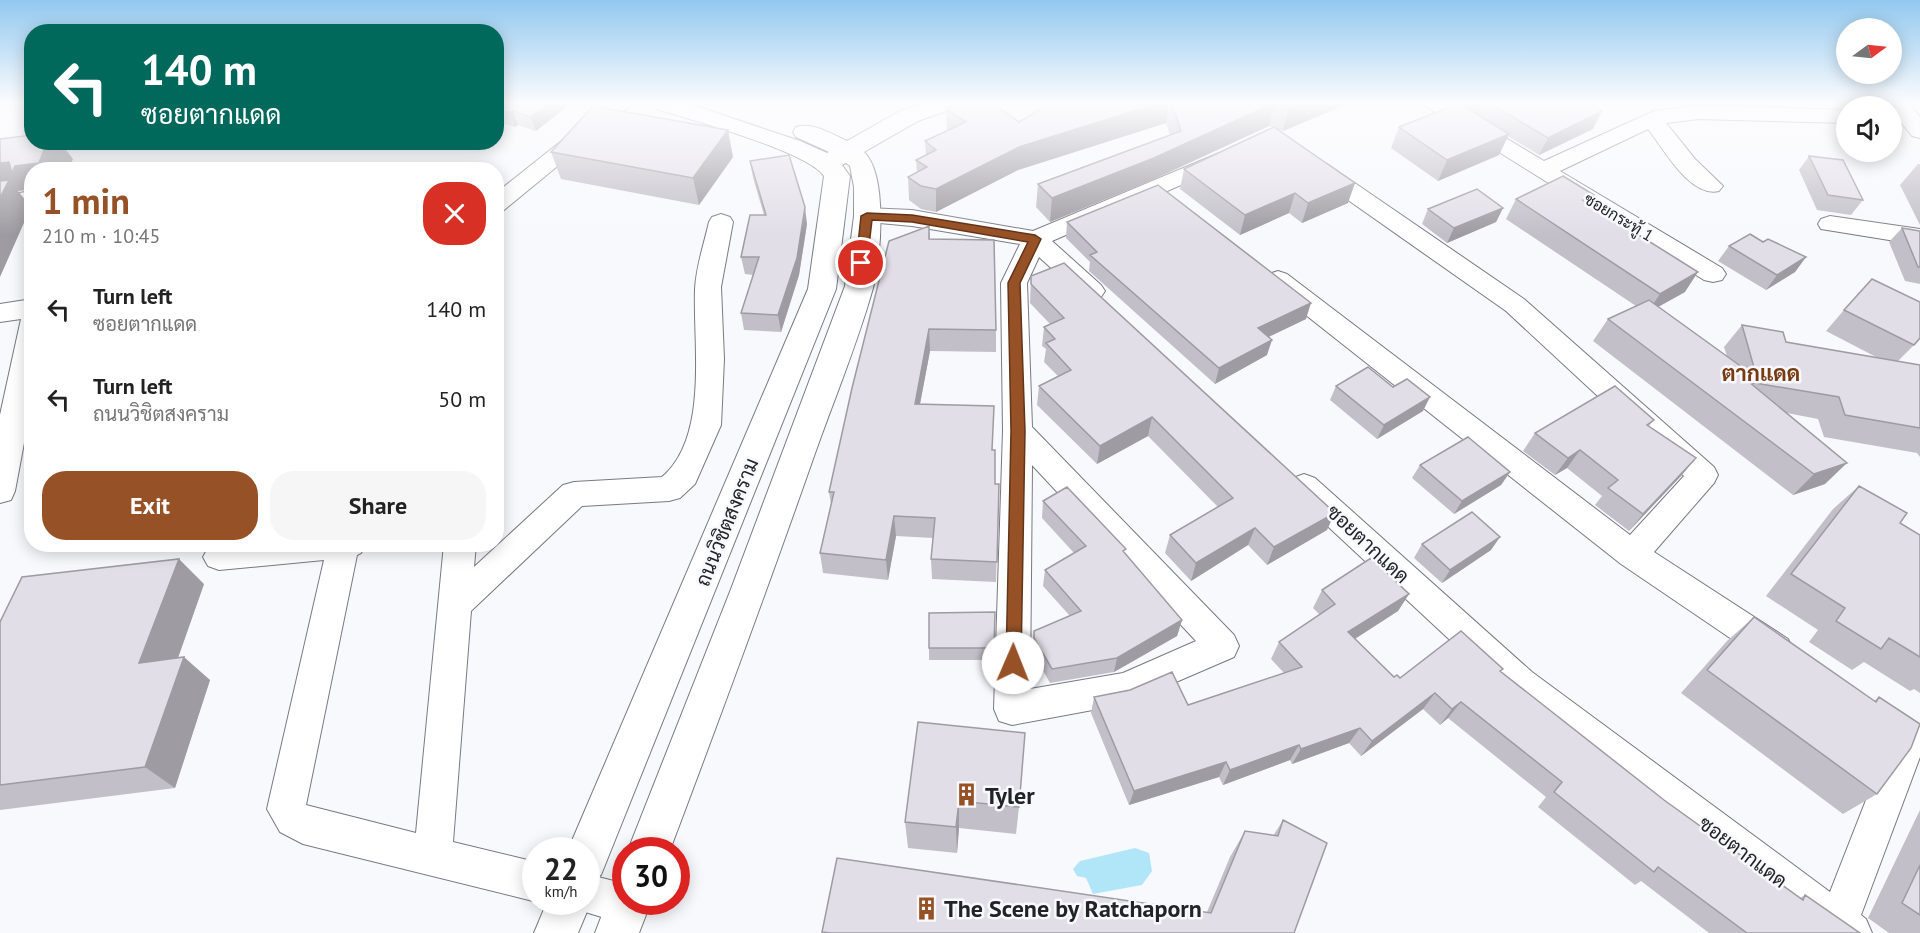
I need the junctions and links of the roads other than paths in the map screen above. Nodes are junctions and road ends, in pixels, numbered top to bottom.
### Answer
1 (568, 148) edge
2 (796, 148) edge
3 (824, 148) edge
4 (880, 148) edge
5 (1503, 148) edge
6 (1592, 148) edge
7 (1671, 148) edge
8 (1240, 149) edge
9 (1300, 155) edge
10 (844, 164) junction
11 (1542, 171) junction
12 (1711, 186) dead end
13 (1159, 188) junction
14 (24, 199) edge
15 (504, 199) edge
16 (0, 203) edge
17 (1188, 210) edge
18 (867, 216) junction
19 (721, 222) dead end
20 (1830, 224) dead end
21 (1920, 237) edge
22 (1035, 239) junction
23 (1254, 262) edge
24 (1713, 274) dead end
25 (24, 309) edge
26 (1115, 312) edge
27 (0, 313) edge
28 (24, 365) edge
29 (1018, 431) junction
30 (1282, 465) edge
31 (0, 491) edge
32 (272, 552) edge
33 (345, 552) edge
34 (459, 552) edge
35 (1632, 555) junction
36 (219, 557) dead end
37 (455, 605) junction
38 (1800, 666) edge
39 (1879, 718) edge
40 (596, 837) edge
41 (654, 837) edge
42 (433, 855) junction
43 (522, 878) edge
44 (564, 915) edge
45 (1845, 928) edge
46 (556, 933) edge

1 - 15 street
2 - 10 main road
3 - 10 main road
4 - 10 main road
5 - 11 street, ซอยกระทู้ 1
6 - 11 street
7 - 12 street
8 - 13 street
9 - 35 street
10 - 18 main road, ถนนวิชิตสงคราม
10 - 40 main road, ถนนวิชิตสงคราม
11 - 24 street, ซอยกระทู้ 1
13 - 17 street
13 - 22 street
14 - 16 street
18 - 22 street
18 - 41 main road, ถนนวิชิตสงคราม
19 - 37 street
20 - 21 street
22 - 26 street
22 - 29 street
23 - 35 street
25 - 27 street
28 - 31 street
29 - 29 street
30 - 45 street, ซอยตากแดด
32 - 36 street
33 - 42 street
34 - 37 street
35 - 38 street
37 - 42 street
39 - 45 street
42 - 43 street
44 - 46 main road

